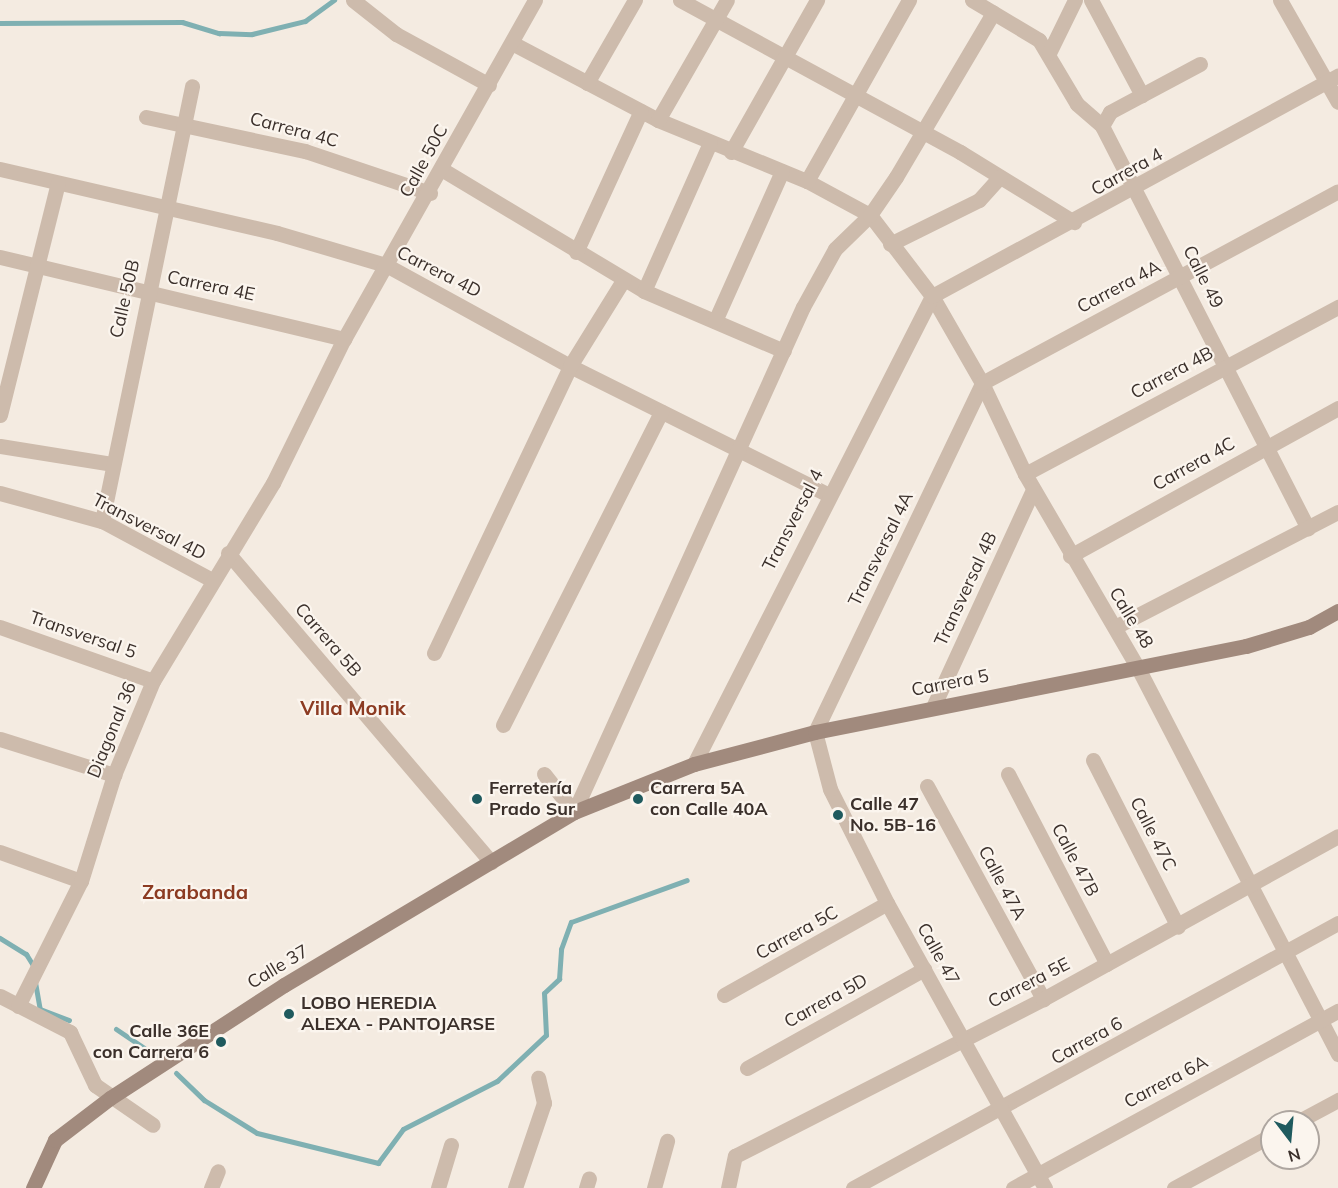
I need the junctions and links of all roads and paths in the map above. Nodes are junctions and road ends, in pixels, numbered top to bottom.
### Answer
1 (353, 0) edge
2 (535, 0) edge
3 (635, 0) edge
4 (680, 0) edge
5 (727, 0) edge
6 (817, 0) edge
7 (909, 0) edge
8 (972, 0) edge
9 (1075, 0) edge
10 (1091, 0) edge
11 (1280, 0) edge
12 (993, 13) junction
13 (716, 18) junction
14 (512, 43) junction
15 (785, 53) junction
16 (1049, 53) junction
17 (1200, 64) dead end
18 (1333, 79) edge
19 (587, 83) junction
20 (489, 85) junction
21 (192, 86) dead end
22 (855, 94) junction
23 (1142, 95) junction
24 (1338, 102) edge
25 (641, 111) junction
26 (146, 117) dead end
27 (658, 120) junction
28 (184, 123) junction
29 (1102, 126) junction
30 (922, 131) junction
31 (710, 142) junction
32 (731, 152) junction
33 (0, 169) edge
34 (443, 170) junction
35 (782, 171) junction
36 (1000, 177) junction
37 (807, 181) junction
38 (58, 183) junction
39 (1137, 189) junction
40 (1338, 191) edge
41 (430, 193) junction
42 (166, 208) junction
43 (870, 215) junction
44 (1074, 222) junction
45 (890, 244) junction
46 (576, 252) junction
47 (0, 257) edge
48 (386, 265) junction
49 (36, 266) junction
50 (1180, 276) junction
51 (624, 279) junction
52 (644, 291) junction
53 (147, 293) junction
54 (932, 296) junction
55 (1338, 307) edge
56 (716, 321) junction
57 (344, 339) junction
58 (784, 351) junction
59 (570, 366) junction
60 (1227, 366) junction
61 (982, 383) junction
62 (1338, 408) edge
63 (661, 412) junction
64 (0, 416) edge
65 (1268, 444) junction
66 (0, 446) edge
67 (738, 446) junction
68 (112, 464) junction
69 (1024, 474) junction
70 (273, 483) joint
71 (1033, 490) junction
72 (0, 494) edge
73 (827, 494) junction
74 (1338, 512) edge
75 (102, 521) junction
76 (1308, 528) junction
77 (228, 553) junction
78 (1070, 556) junction
79 (210, 579) junction
80 (1338, 611) edge
81 (0, 627) edge
82 (1115, 627) junction
83 (434, 653) dead end
84 (1138, 668) junction
85 (153, 681) junction
86 (934, 705) junction
87 (503, 725) dead end
88 (814, 732) junction
89 (0, 739) edge
90 (1093, 760) dead end
91 (694, 764) junction
92 (544, 774) dead end
93 (1008, 774) dead end
94 (114, 775) junction
95 (927, 786) dead end
96 (574, 812) junction
97 (1338, 836) edge
98 (0, 852) edge
99 (491, 862) junction
100 (81, 881) junction
101 (1249, 886) junction
102 (887, 903) junction
103 (1338, 923) edge
104 (1178, 927) junction
105 (1285, 953) junction
106 (1107, 964) junction
107 (924, 969) junction
108 (724, 995) dead end
109 (0, 996) edge
110 (1043, 999) junction
111 (18, 1006) junction
112 (1338, 1011) edge
113 (1320, 1021) junction
114 (962, 1039) junction
115 (1338, 1054) edge
116 (747, 1068) dead end
117 (538, 1078) dead end
118 (110, 1098) junction
119 (1338, 1100) edge
120 (1002, 1110) junction
121 (1319, 1110) edge
122 (153, 1125) dead end
123 (668, 1141) dead end
124 (1260, 1141) edge
125 (451, 1145) dead end
126 (218, 1171) dead end
127 (1041, 1181) edge
128 (33, 1188) edge
129 (211, 1188) edge
130 (438, 1188) edge
131 (515, 1188) edge
132 (654, 1188) edge
133 (728, 1188) edge
134 (853, 1188) edge
135 (1013, 1188) edge
136 (1174, 1188) edge

1 - 20 street
2 - 14 street, Calle 50C
3 - 19 street
4 - 13 street
5 - 13 street
6 - 15 street
7 - 22 street
8 - 12 street, Calle 49
9 - 16 street
10 - 23 street
11 - 18 street
12 - 16 street, Calle 49
12 - 30 street
13 - 15 street
13 - 27 street
14 - 19 street
14 - 20 street, Calle 50C
15 - 22 street
15 - 32 street
16 - 29 street, Calle 49
17 - 23 street
18 - 24 street
18 - 39 street, Carrera 4
19 - 25 street
20 - 34 street, Calle 50C
21 - 28 street, Calle 50B
22 - 30 street
22 - 37 street
23 - 29 street
25 - 27 street
25 - 46 street
26 - 28 street, Carrera 4C
27 - 31 street
28 - 41 street, Carrera 4C
28 - 42 street, Calle 50B
29 - 39 street, Calle 49
30 - 36 street
30 - 43 street
31 - 32 street
31 - 52 street
32 - 35 street
33 - 38 street, Carrera 4D
34 - 41 street, Calle 50C
34 - 46 street
35 - 37 street
35 - 56 street
36 - 44 street
36 - 45 street
37 - 43 street
38 - 42 street, Carrera 4D
38 - 49 street
39 - 44 street, Carrera 4
39 - 50 street, Calle 49
40 - 50 street, Carrera 4A
41 - 48 street, Calle 50C
42 - 48 street, Carrera 4D
42 - 53 street, Calle 50B
43 - 45 street, Calle 48
43 - 58 street
44 - 54 street, Carrera 4
45 - 54 street, Calle 48
46 - 51 street
47 - 49 street, Carrera 4E
48 - 57 street, Calle 50C
48 - 59 street, Carrera 4D
49 - 53 street, Carrera 4E
49 - 64 street
50 - 60 street, Calle 49
50 - 61 street, Carrera 4A
51 - 52 street
51 - 59 street
52 - 56 street
53 - 57 street, Carrera 4E
53 - 68 street, Calle 50B
54 - 61 street, Calle 48
54 - 73 street, Transversal 4
55 - 60 street, Carrera 4B
56 - 58 street
57 - 70 street, Calle 50C
58 - 67 street
59 - 63 street, Carrera 4D
59 - 83 street
60 - 65 street, Calle 49
60 - 69 street, Carrera 4B
61 - 69 street, Calle 48
61 - 88 street, Transversal 4A
62 - 65 street, Carrera 4C
63 - 67 street, Carrera 4D
63 - 87 street
65 - 76 street, Calle 49
65 - 78 street, Carrera 4C
66 - 68 street
67 - 73 street, Carrera 4D
67 - 96 street
68 - 75 street, Calle 50B
69 - 71 street, Calle 48
70 - 77 street, Diagonal 36
71 - 78 street, Calle 48
71 - 86 street, Transversal 4B
72 - 75 street, Transversal 4D
73 - 91 street, Transversal 4
74 - 76 street
75 - 79 street, Transversal 4D
76 - 82 street
77 - 79 street, Diagonal 36
77 - 99 street, Carrera 5B
78 - 82 street, Calle 48
79 - 85 street, Diagonal 36
80 - 84 main road, Carrera 5
81 - 85 street, Transversal 5
82 - 84 street, Calle 48
84 - 86 main road, Carrera 5
84 - 101 street, Calle 48
85 - 94 street, Diagonal 36
86 - 88 main road, Carrera 5
88 - 91 main road, Carrera 5
88 - 102 street, Calle 47
89 - 94 street
90 - 104 street, Calle 47C
91 - 96 main road, Carrera 5
92 - 96 street
93 - 106 street, Calle 47B
94 - 100 street, Diagonal 36
95 - 110 street, Calle 47A
96 - 99 main road, Calle 37
97 - 101 street, Carrera 5E
98 - 100 street
99 - 118 main road, Calle 37
100 - 111 street, Diagonal 36
101 - 104 street, Carrera 5E
101 - 105 street, Calle 48
102 - 107 street, Calle 47
102 - 108 street, Carrera 5C
103 - 105 street, Carrera 6
104 - 106 street, Carrera 5E
105 - 113 street, Calle 48
105 - 120 street, Carrera 6
106 - 110 street, Carrera 5E
107 - 114 street, Calle 47
107 - 116 street, Carrera 5D
109 - 111 street
110 - 114 street, Carrera 5E
111 - 118 street
112 - 113 street, Carrera 6A
113 - 115 street, Calle 48
113 - 127 street, Carrera 6A
114 - 120 street, Calle 47
114 - 133 street, Carrera 5E
117 - 131 street
118 - 122 street
118 - 128 main road, Calle 37
119 - 121 street
120 - 127 street, Calle 47
120 - 134 street, Carrera 6
123 - 132 street
124 - 136 street
125 - 130 street
126 - 129 street
127 - 135 street, Carrera 6A

